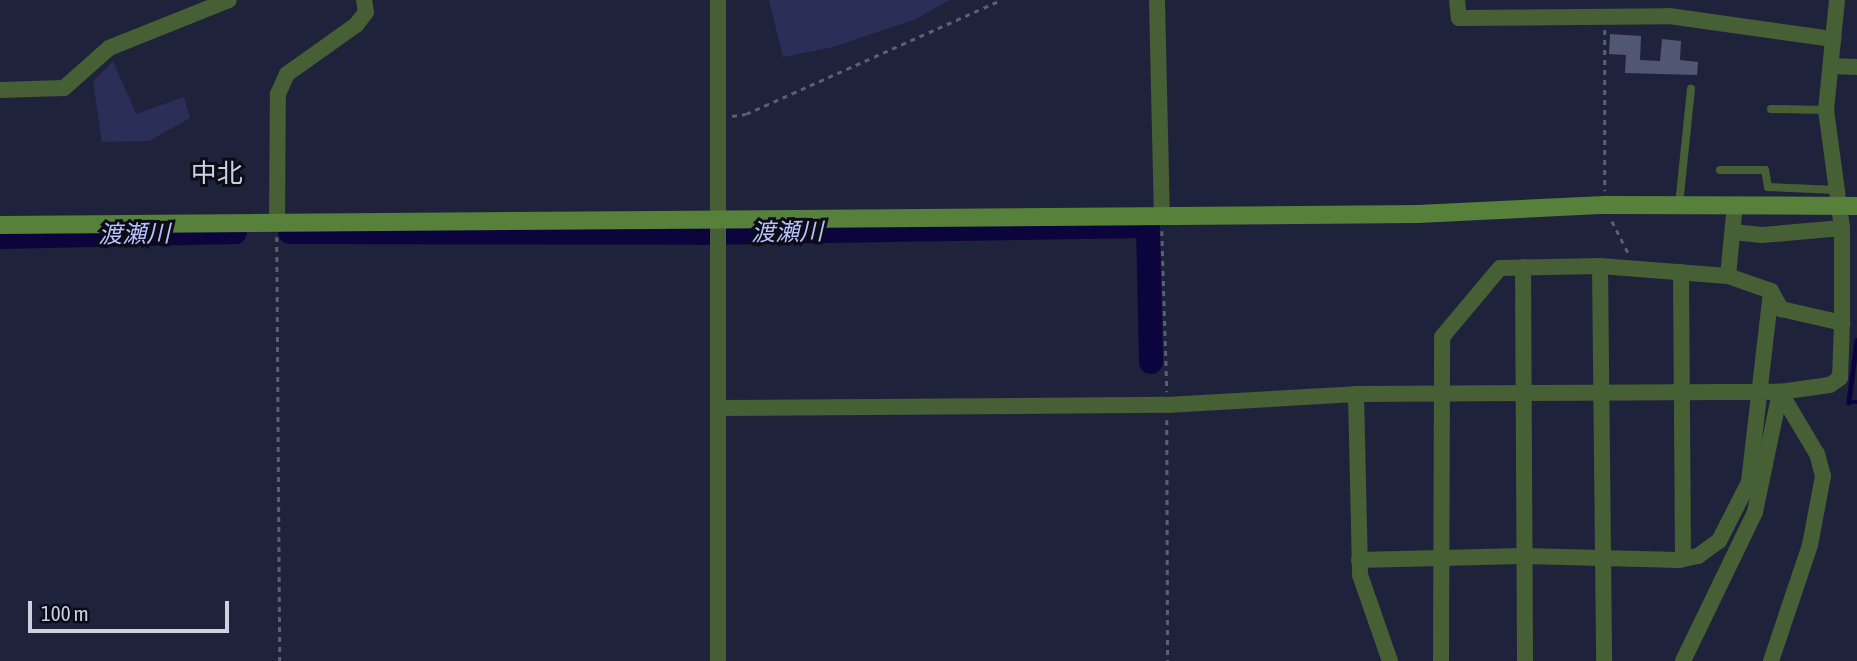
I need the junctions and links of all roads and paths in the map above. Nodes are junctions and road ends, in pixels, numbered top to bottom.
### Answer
1 (229, 0) edge
2 (363, 0) edge
3 (718, 0) edge
4 (1001, 0) edge
5 (1157, 0) edge
6 (1457, 0) edge
7 (1837, 0) edge
8 (1604, 8) edge
9 (1669, 8) edge
10 (1833, 39) junction
11 (1830, 66) junction
12 (1857, 67) edge
13 (1691, 89) dead end
14 (0, 90) edge
15 (1771, 109) dead end
16 (1826, 110) junction
17 (718, 118) junction
18 (1720, 170) dead end
19 (1845, 202) edge
20 (1605, 205) junction
21 (1679, 205) junction
22 (1735, 205) junction
23 (1162, 217) junction
24 (719, 220) junction
25 (277, 222) junction
26 (0, 225) edge
27 (1842, 228) junction
28 (1732, 232) junction
29 (1600, 265) junction
30 (1523, 267) junction
31 (1636, 269) junction
32 (1681, 272) junction
33 (1728, 276) junction
34 (1771, 291) junction
35 (1842, 323) junction
36 (1683, 390) junction
37 (1760, 390) junction
38 (1604, 391) junction
39 (1780, 392) junction
40 (1356, 394) junction
41 (1439, 394) junction
42 (1522, 394) junction
43 (1167, 405) junction
44 (719, 408) junction
45 (1522, 556) junction
46 (1602, 558) junction
47 (1439, 559) junction
48 (1683, 559) junction
49 (1359, 560) junction
50 (280, 661) edge
51 (718, 661) edge
52 (1168, 661) edge
53 (1391, 661) edge
54 (1441, 661) edge
55 (1525, 661) edge
56 (1604, 661) edge
57 (1683, 661) edge
58 (1771, 661) edge

1 - 14 street
2 - 25 street
3 - 17 street
4 - 17 path
5 - 23 street
6 - 8 street
7 - 10 street
8 - 9 street
8 - 20 path
9 - 10 street
10 - 11 street
11 - 12 street
11 - 16 street
13 - 21 lane
15 - 16 lane
16 - 19 street
17 - 24 street
18 - 19 lane
19 - 22 street
19 - 27 street
20 - 21 street
20 - 23 street
20 - 31 path
21 - 22 street
22 - 28 street
23 - 24 street
23 - 43 path
24 - 25 street
24 - 44 street
25 - 26 street
25 - 50 path
27 - 28 street
27 - 35 street
28 - 33 street
29 - 30 street
29 - 31 street
29 - 38 street
30 - 41 street
30 - 42 street
31 - 32 street
32 - 33 street
32 - 36 street
33 - 34 street
34 - 35 street
34 - 37 street
35 - 39 street
36 - 37 street
36 - 38 street
36 - 48 street
37 - 39 street
37 - 48 street
38 - 42 street
38 - 46 street
39 - 57 street
39 - 58 street
40 - 41 street
40 - 43 street
40 - 49 street
41 - 42 street
41 - 47 street
42 - 45 street
43 - 44 street
43 - 52 path
44 - 51 street
45 - 46 street
45 - 47 street
45 - 55 street
46 - 48 street
46 - 56 street
47 - 49 street
47 - 54 street
49 - 53 street

